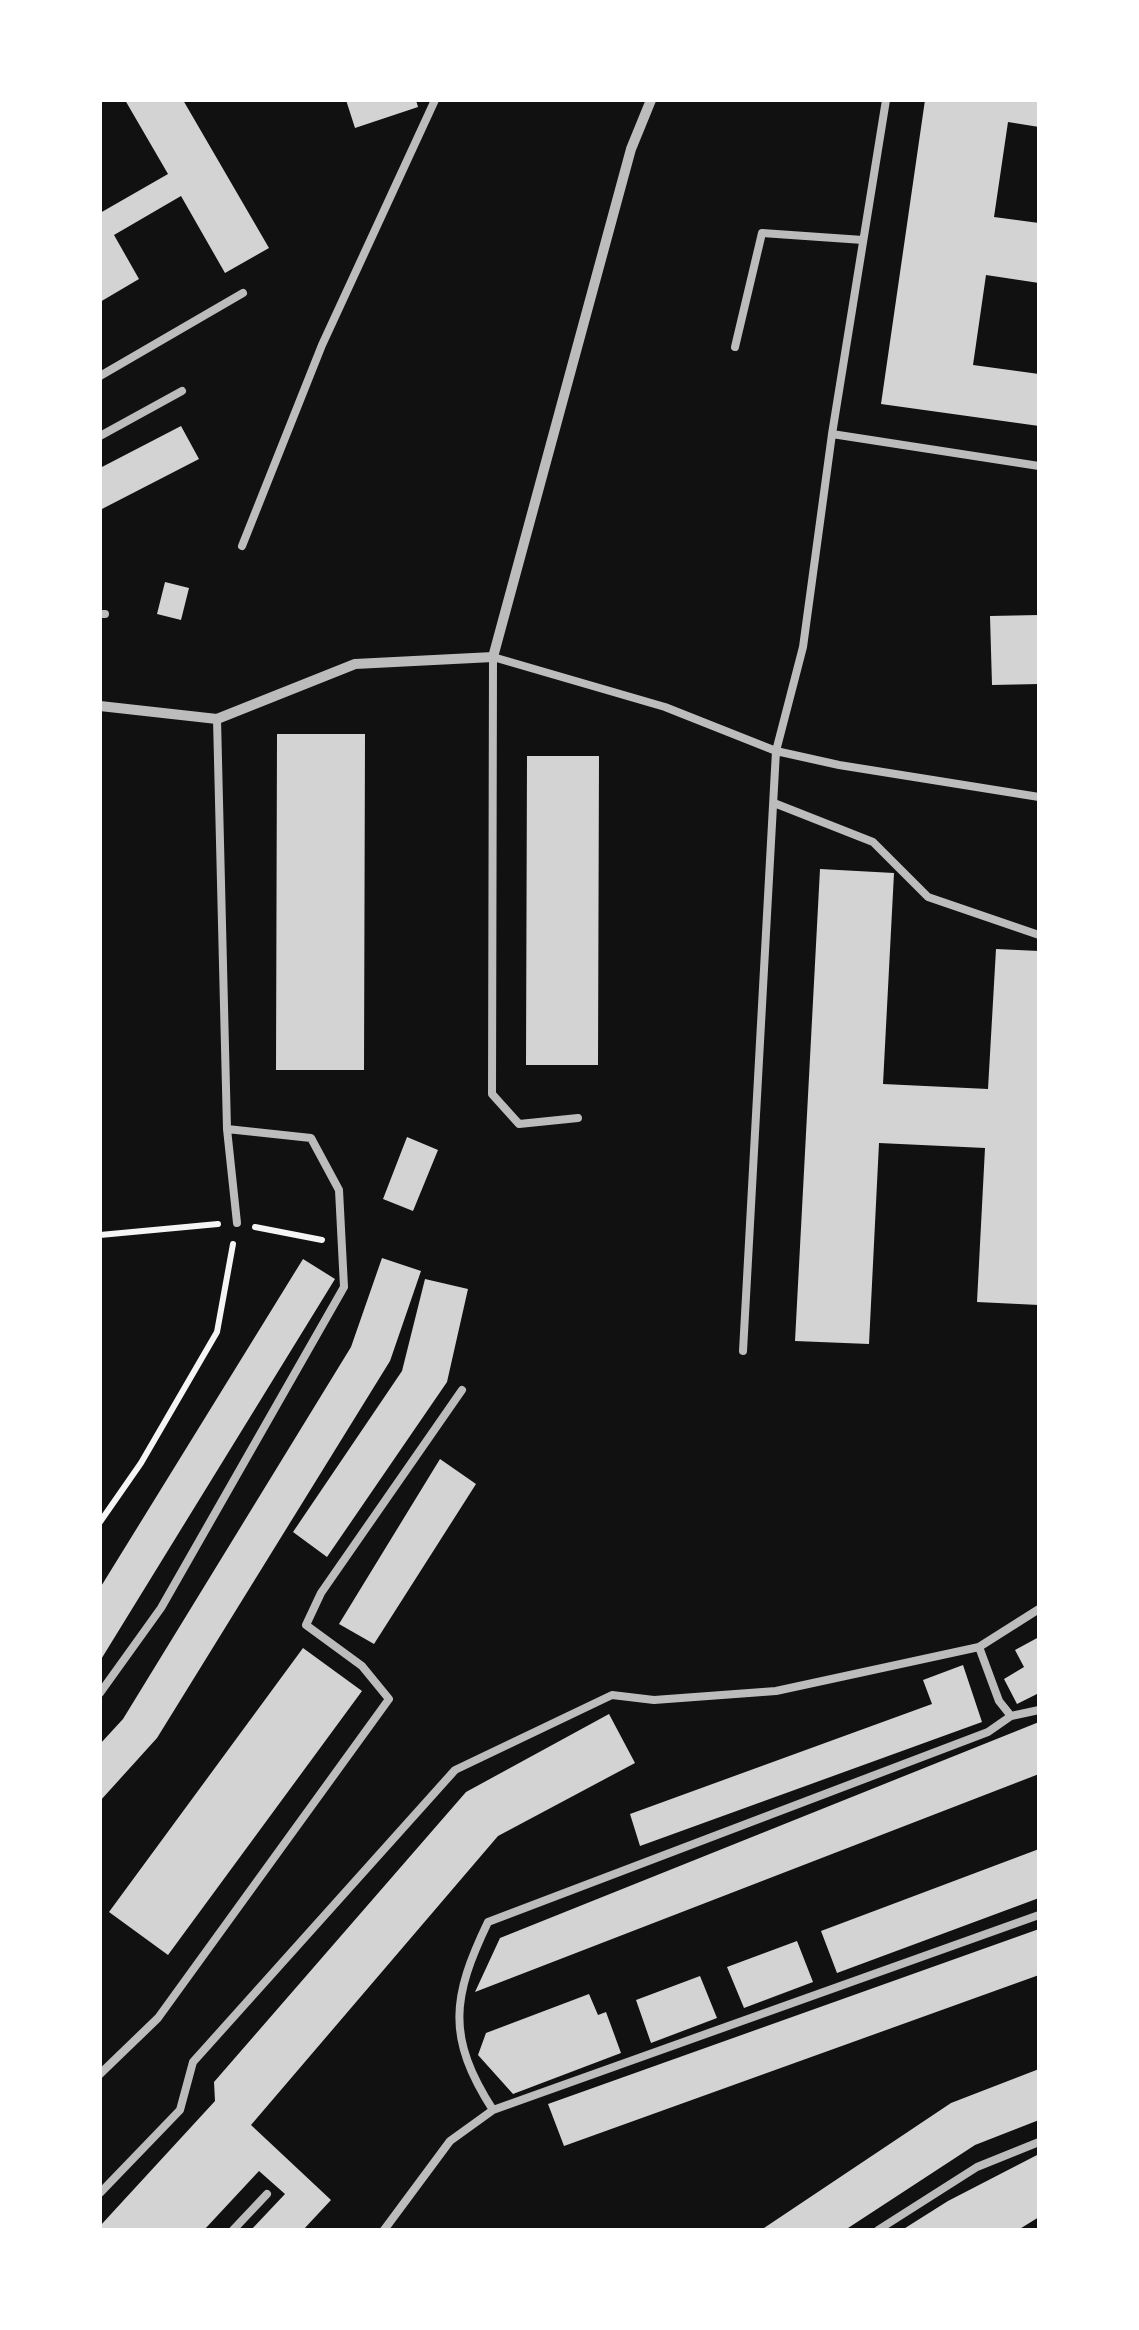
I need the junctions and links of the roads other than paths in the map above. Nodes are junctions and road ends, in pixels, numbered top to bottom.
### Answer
1 (435, 100) edge
2 (650, 100) edge
3 (886, 100) edge
4 (863, 240) junction
5 (243, 293) dead end
6 (734, 347) dead end
7 (100, 376) edge
8 (182, 391) dead end
9 (832, 434) junction
10 (100, 436) edge
11 (1039, 466) edge
12 (242, 546) dead end
13 (493, 657) junction
14 (100, 706) edge
15 (217, 720) junction
16 (776, 750) junction
17 (1039, 797) edge
18 (774, 803) junction
19 (1039, 935) edge
20 (578, 1118) dead end
21 (227, 1129) junction
22 (236, 1223) road end
23 (742, 1351) dead end
24 (462, 1390) dead end
25 (1039, 1609) edge
26 (978, 1647) junction
27 (100, 1693) edge
28 (1039, 1710) edge
29 (1011, 1716) junction
30 (1039, 1915) edge
31 (100, 2074) edge
32 (493, 2110) junction
33 (1039, 2142) edge
34 (100, 2193) edge
35 (267, 2194) dead end
36 (233, 2230) edge
37 (384, 2230) edge
38 (878, 2230) edge

1 - 12 lane
2 - 13 street
3 - 4 lane
4 - 6 lane
4 - 9 lane
5 - 7 lane
8 - 10 lane
9 - 11 lane
9 - 16 lane
13 - 15 street
13 - 16 lane
13 - 20 lane
14 - 15 street
15 - 21 lane
16 - 17 lane
16 - 18 lane
18 - 19 lane
18 - 23 lane
21 - 22 lane
21 - 27 lane
24 - 31 lane
25 - 26 lane
26 - 29 lane
26 - 34 lane
28 - 29 lane
29 - 32 lane
30 - 32 lane
32 - 37 lane
33 - 38 lane
35 - 36 lane

